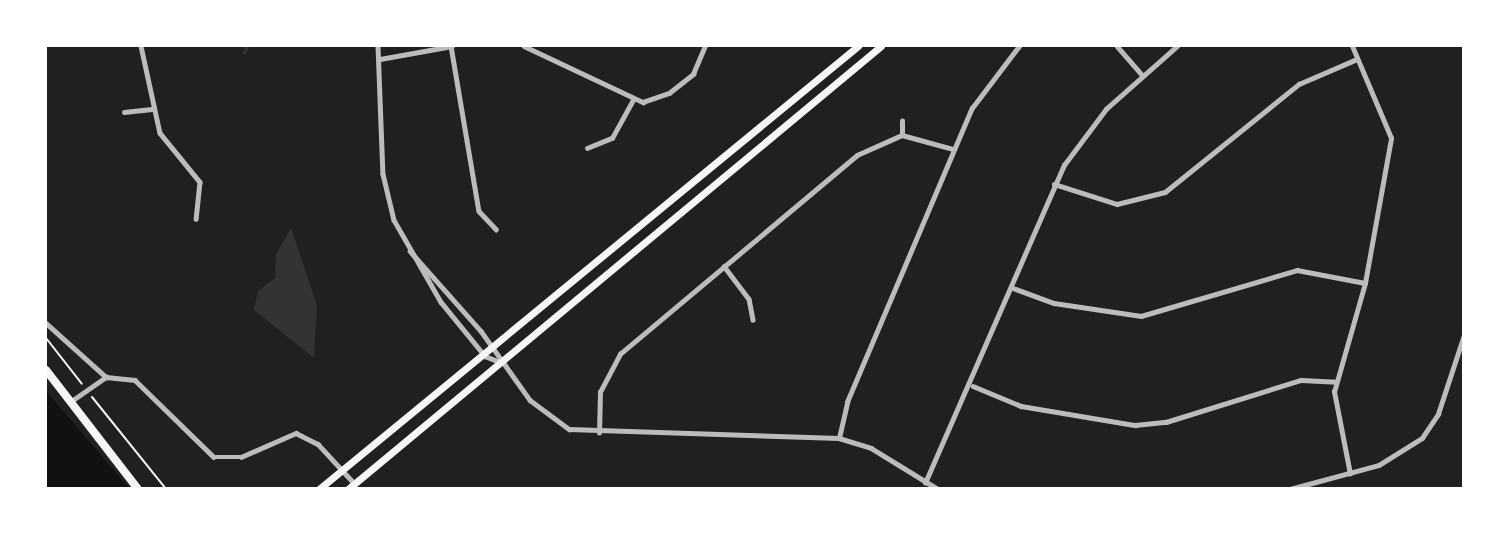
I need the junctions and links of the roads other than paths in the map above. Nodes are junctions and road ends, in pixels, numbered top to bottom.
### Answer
1 (141, 46) edge
2 (378, 46) edge
3 (453, 46) edge
4 (524, 46) edge
5 (705, 46) edge
6 (858, 46) edge
7 (881, 46) edge
8 (1007, 46) edge
9 (1019, 46) edge
10 (1117, 46) edge
11 (1177, 46) edge
12 (1352, 46) edge
13 (1014, 51) junction
14 (380, 59) junction
15 (1357, 59) junction
16 (1142, 75) junction
17 (633, 100) junction
18 (155, 108) junction
19 (124, 112) dead end
20 (902, 121) dead end
21 (902, 135) junction
22 (587, 148) dead end
23 (953, 149) junction
24 (1054, 184) junction
25 (196, 219) dead end
26 (496, 229) dead end
27 (410, 251) junction
28 (724, 266) junction
29 (1365, 283) junction
30 (1013, 288) junction
31 (753, 320) dead end
32 (46, 323) edge
33 (1464, 335) edge
34 (494, 348) junction
35 (485, 356) junction
36 (500, 363) junction
37 (46, 370) edge
38 (106, 377) junction
39 (1336, 382) junction
40 (973, 386) junction
41 (70, 402) junction
42 (598, 433) junction
43 (839, 438) junction
44 (342, 471) junction
45 (1350, 474) junction
46 (925, 484) junction
47 (351, 486) edge
48 (138, 488) edge
49 (319, 488) edge
50 (938, 488) edge
51 (1290, 488) edge

1 - 18 street
2 - 14 street
3 - 14 street
3 - 26 street
4 - 17 street
5 - 17 street
6 - 34 main road
7 - 36 main road
8 - 13 street
9 - 13 street
10 - 16 street
11 - 16 street
12 - 15 street
13 - 23 street
14 - 27 street
15 - 24 street
15 - 29 street
16 - 24 street
17 - 22 street
18 - 19 street
18 - 25 street
20 - 21 street
21 - 23 street
21 - 28 street
23 - 43 street
24 - 30 street
27 - 34 street
27 - 35 street
28 - 31 street
28 - 42 street
29 - 30 street
29 - 39 street
30 - 40 street
32 - 38 street
33 - 45 street
34 - 35 main road
34 - 36 street
35 - 36 street
35 - 44 main road
36 - 42 street
36 - 47 main road
37 - 41 main road
38 - 41 street
38 - 44 street
39 - 40 street
39 - 45 street
40 - 46 street
41 - 48 main road
42 - 43 street
43 - 46 street
44 - 47 street
44 - 49 main road
45 - 51 street
46 - 50 street

